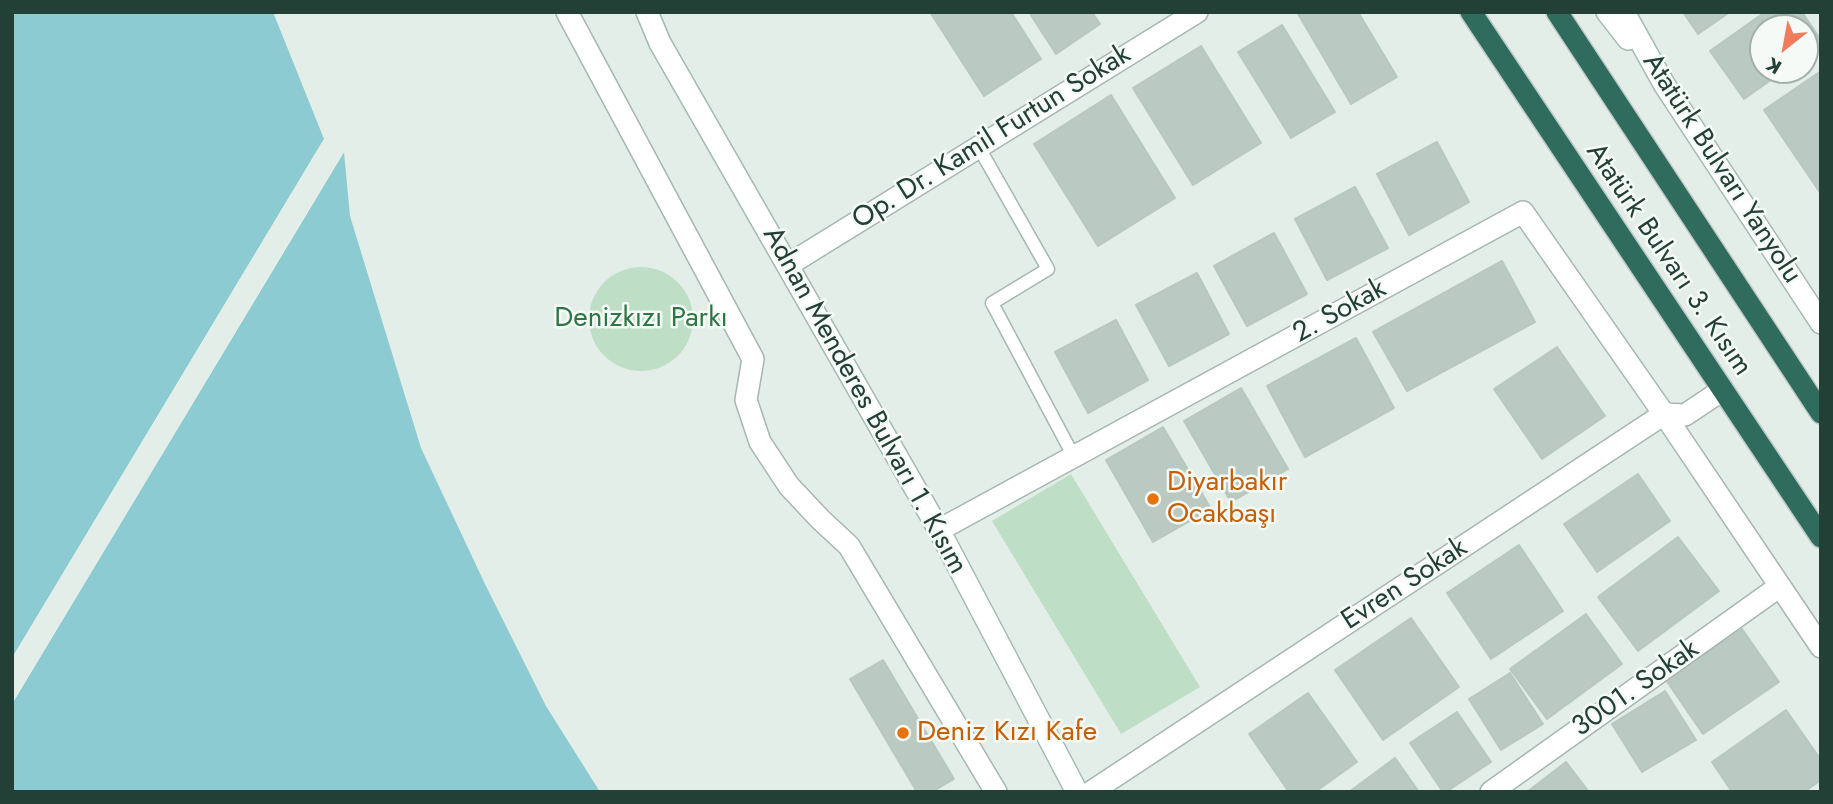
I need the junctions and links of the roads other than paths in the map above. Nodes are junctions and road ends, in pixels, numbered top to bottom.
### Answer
1 (567, 12) edge
2 (647, 12) edge
3 (1197, 12) edge
4 (1471, 12) edge
5 (1557, 12) edge
6 (1607, 12) edge
7 (1624, 12) edge
8 (1664, 84) junction
9 (978, 146) junction
10 (788, 265) junction
11 (1821, 323) edge
12 (1721, 391) junction
13 (1821, 413) edge
14 (1664, 414) junction
15 (1074, 457) junction
16 (939, 530) junction
17 (1821, 537) edge
18 (1780, 586) junction
19 (1821, 647) edge
20 (996, 792) edge
21 (1077, 792) edge
22 (1091, 792) edge
23 (1491, 792) edge

1 - 20 street
2 - 10 street, Adnan Menderes Bulvarı 1. Kısım
3 - 9 street, Op. Dr. Kamil Furtun Sokak
4 - 12 highway, Atatürk Bulvarı 3. Kısım
5 - 13 highway, Atatürk Bulvarı 3. Kısım
6 - 8 street
7 - 8 street, Atatürk Bulvarı Yanyolu
8 - 11 street, Atatürk Bulvarı Yanyolu
9 - 10 street, Op. Dr. Kamil Furtun Sokak
9 - 15 lane
10 - 16 street, Adnan Menderes Bulvarı 1. Kısım
12 - 14 street, Evren Sokak
12 - 17 highway, Atatürk Bulvarı 3. Kısım
14 - 15 street, 2. Sokak
14 - 18 street
14 - 22 street, Evren Sokak
15 - 16 street, 2. Sokak
16 - 21 street, Adnan Menderes Bulvarı 1. Kısım
18 - 19 street
18 - 23 street, 3001. Sokak

